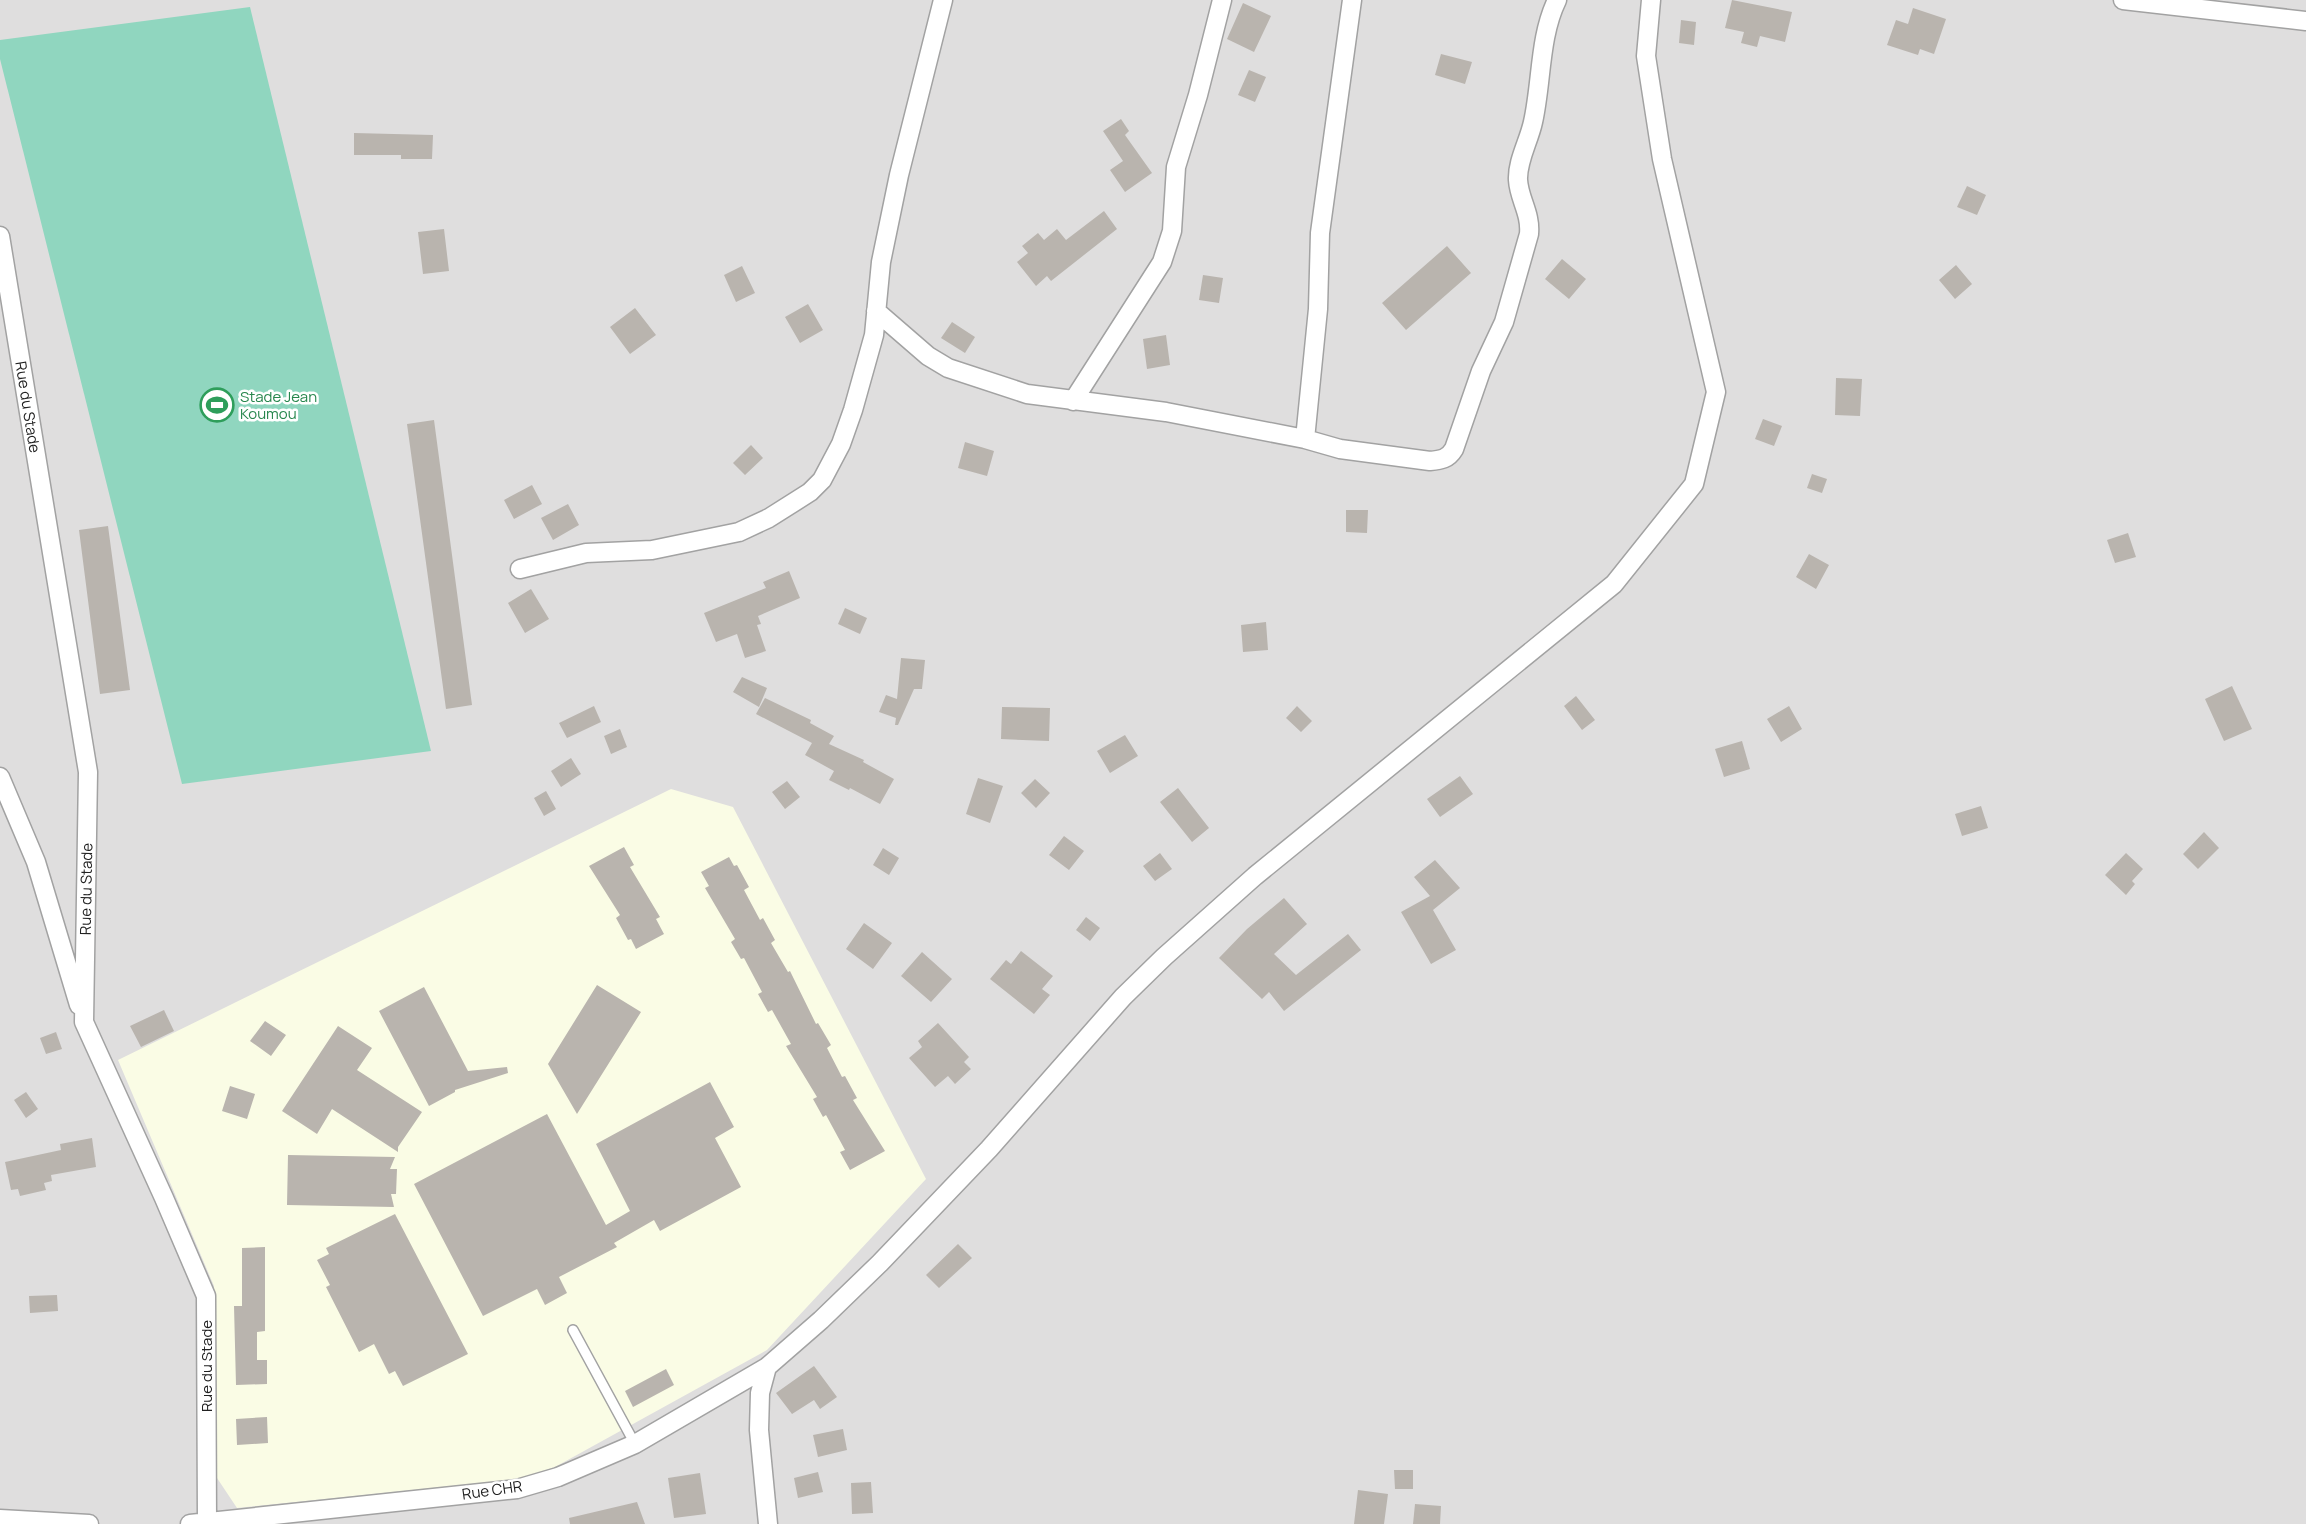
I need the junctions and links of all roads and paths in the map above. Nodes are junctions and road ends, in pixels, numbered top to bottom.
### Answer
1 (943, 0) edge
2 (1222, 0) edge
3 (1353, 0) edge
4 (1557, 0) edge
5 (1650, 0) edge
6 (2123, 0) edge
7 (2306, 21) edge
8 (0, 236) edge
9 (876, 311) junction
10 (895, 328) junction
11 (874, 335) junction
12 (1073, 401) junction
13 (1305, 439) junction
14 (520, 569) dead end
15 (0, 777) edge
16 (84, 1022) junction
17 (573, 1330) dead end
18 (767, 1367) junction
19 (635, 1444) junction
20 (0, 1519) edge
21 (199, 1523) edge
22 (89, 1524) edge
23 (768, 1524) edge

1 - 9 street
2 - 12 street
3 - 13 street
4 - 13 street
5 - 18 street, Rue CHR
6 - 7 street
8 - 16 street, Rue du Stade
9 - 10 street
9 - 11 street
10 - 11 street
10 - 12 street
11 - 14 street
12 - 13 street
15 - 16 street
16 - 21 street, Rue du Stade
17 - 19 lane
18 - 19 street, Rue CHR
18 - 23 street
19 - 21 street, Rue CHR
20 - 22 street

